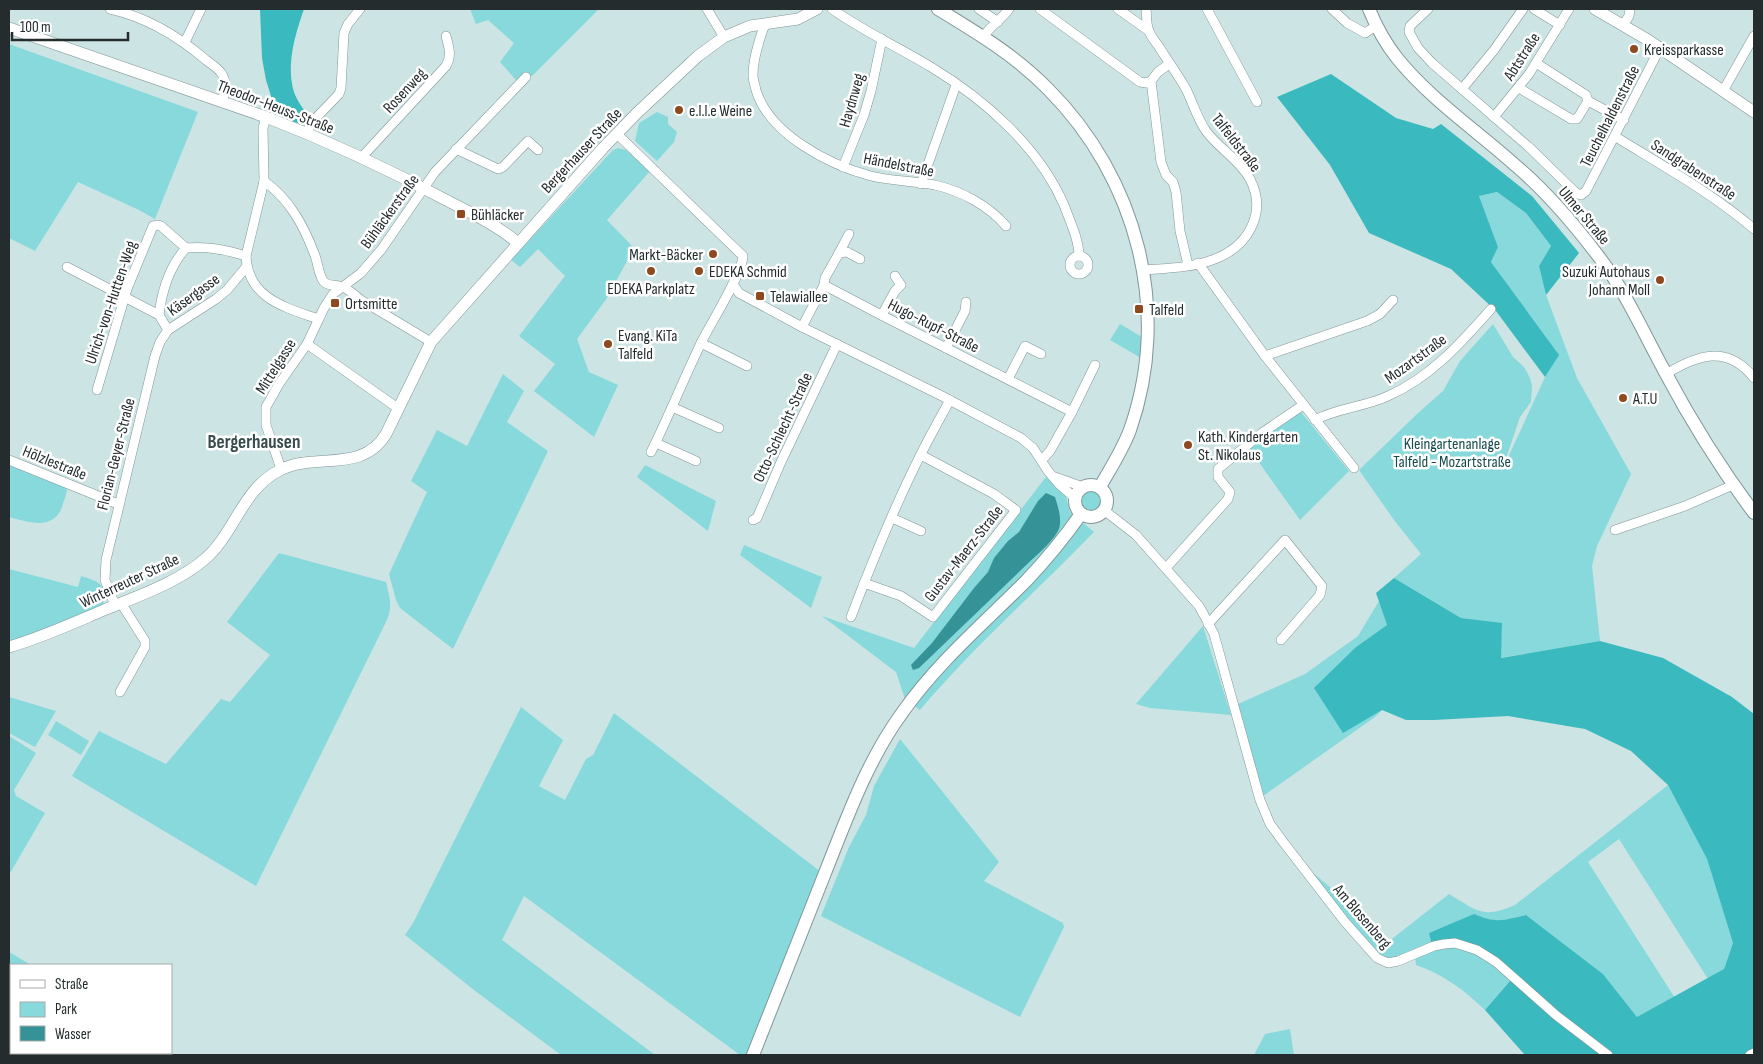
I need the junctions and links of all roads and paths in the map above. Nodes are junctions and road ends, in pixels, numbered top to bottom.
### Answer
1 (110, 9) edge
2 (201, 9) edge
3 (360, 9) edge
4 (707, 9) edge
5 (817, 9) edge
6 (832, 9) edge
7 (938, 9) edge
8 (979, 9) edge
9 (1009, 9) edge
10 (1040, 9) edge
11 (1118, 9) edge
12 (1146, 9) edge
13 (1207, 9) edge
14 (1332, 9) edge
15 (1369, 9) edge
16 (1428, 9) edge
17 (1523, 9) edge
18 (1534, 9) edge
19 (1570, 9) edge
20 (1595, 9) edge
21 (1630, 9) edge
22 (998, 22) junction
23 (764, 24) junction
24 (1560, 24) junction
25 (1623, 25) junction
26 (1376, 26) junction
27 (9, 28) edge
28 (1149, 31) junction
29 (446, 36) dead end
30 (724, 36) junction
31 (984, 36) junction
32 (1754, 36) edge
33 (882, 40) junction
34 (185, 42) junction
35 (1660, 48) junction
36 (1536, 63) junction
37 (1169, 64) junction
38 (526, 77) dead end
39 (1151, 80) junction
40 (956, 85) junction
41 (1519, 88) junction
42 (1462, 89) junction
43 (1723, 91) junction
44 (1588, 101) junction
45 (223, 102) junction
46 (1256, 102) dead end
47 (1754, 112) edge
48 (266, 117) junction
49 (1494, 117) junction
50 (1624, 120) junction
51 (306, 133) junction
52 (617, 134) junction
53 (1616, 137) junction
54 (456, 149) junction
55 (538, 150) dead end
56 (361, 158) junction
57 (843, 167) junction
58 (264, 181) junction
59 (921, 184) junction
60 (423, 188) junction
61 (1006, 226) dead end
62 (1754, 228) edge
63 (849, 234) dead end
64 (518, 243) junction
65 (186, 248) junction
66 (839, 253) junction
67 (246, 256) junction
68 (1079, 256) dead end
69 (860, 259) dead end
70 (1198, 264) junction
71 (67, 266) dead end
72 (247, 266) junction
73 (1188, 266) junction
74 (1144, 270) junction
75 (895, 276) dead end
76 (733, 284) junction
77 (824, 285) junction
78 (342, 286) junction
79 (126, 297) junction
80 (1393, 300) dead end
81 (966, 302) dead end
82 (1491, 309) dead end
83 (159, 315) junction
84 (882, 315) junction
85 (318, 319) junction
86 (802, 327) junction
87 (168, 330) junction
88 (431, 342) junction
89 (701, 343) junction
90 (307, 344) junction
91 (837, 344) junction
92 (946, 348) junction
93 (1041, 354) dead end
94 (1265, 356) junction
95 (1095, 365) dead end
96 (747, 366) dead end
97 (1666, 374) junction
98 (1754, 378) edge
99 (1008, 379) junction
100 (97, 390) dead end
101 (950, 400) junction
102 (1303, 405) junction
103 (672, 407) junction
104 (399, 409) junction
105 (1072, 412) junction
106 (1315, 420) junction
107 (719, 428) dead end
108 (656, 443) junction
109 (371, 452) joint
110 (651, 452) dead end
111 (921, 454) junction
112 (9, 460) edge
113 (1042, 460) junction
114 (696, 461) dead end
115 (1354, 468) dead end
116 (281, 469) junction
117 (1054, 476) junction
118 (1733, 485) junction
119 (1083, 487) junction
120 (1100, 487) junction
121 (1075, 498) junction
122 (118, 504) junction
123 (1105, 510) junction
124 (1754, 513) edge
125 (1081, 514) junction
126 (892, 518) junction
127 (753, 520) dead end
128 (1615, 530) dead end
129 (921, 531) dead end
130 (1166, 568) junction
131 (864, 583) junction
132 (118, 604) junction
133 (851, 617) dead end
134 (1208, 624) junction
135 (1281, 640) dead end
136 (9, 647) edge
137 (120, 692) dead end
138 (1754, 1053) edge
139 (753, 1055) edge
140 (1608, 1055) edge
141 (1750, 1055) edge

1 - 34 street
2 - 34 street
3 - 51 street
4 - 30 street
5 - 23 street, Bergerhauser Straße
6 - 33 street
7 - 31 main road
8 - 22 street
9 - 22 street
10 - 39 street
11 - 28 street
12 - 28 street, Talfeldstraße
13 - 46 street
14 - 26 street
15 - 26 main road, Ulmer Straße
16 - 42 street
17 - 42 street
18 - 24 street
19 - 24 street, Abtstraße
20 - 25 street
21 - 25 street
22 - 31 street
23 - 30 street, Bergerhauser Straße
23 - 57 street, Händelstraße
24 - 36 street, Abtstraße
25 - 35 street
26 - 97 main road, Ulmer Straße
27 - 45 street, Theodor-Heuss-Straße
28 - 37 street, Talfeldstraße
29 - 56 street, Rosenweg
30 - 52 street, Bergerhauser Straße
31 - 74 main road
32 - 43 street
33 - 40 street
33 - 57 street, Haydnweg
34 - 45 street
35 - 43 street
35 - 50 street, Teuchelhaldenstraße
36 - 41 street, Abtstraße
36 - 44 street
37 - 39 street
37 - 70 street, Talfeldstraße
38 - 54 street, Bühläckerstraße
39 - 73 street
40 - 59 street
40 - 68 street
41 - 44 street
41 - 49 street, Abtstraße
42 - 49 street
43 - 47 street
44 - 50 street
45 - 48 street, Theodor-Heuss-Straße
48 - 51 street, Theodor-Heuss-Straße
48 - 58 street
49 - 53 street, Teuchelhaldenstraße
50 - 53 street, Teuchelhaldenstraße
51 - 56 street, Theodor-Heuss-Straße
52 - 64 street, Bergerhauser Straße
52 - 76 street
53 - 62 street, Sandgrabenstraße
54 - 55 street
54 - 60 street, Bühläckerstraße
56 - 60 street, Theodor-Heuss-Straße
57 - 59 street, Händelstraße
58 - 67 street
58 - 78 street
59 - 61 street, Händelstraße
60 - 64 street, Theodor-Heuss-Straße
60 - 78 street, Bühläckerstraße
63 - 66 street
64 - 88 street, Bergerhauser Straße
65 - 67 street
65 - 79 street, Ulrich-von-Hutten-Weg
65 - 83 street
66 - 69 street
66 - 77 street
67 - 72 street
70 - 73 street, Talfeldstraße
70 - 94 street
71 - 79 street
72 - 85 street
72 - 87 street, Käsergasse
73 - 74 street, Talfeldstraße
74 - 120 main road
75 - 84 street
76 - 86 street
76 - 89 street
77 - 84 street, Hugo-Rupf-Straße
77 - 86 street
78 - 85 street, Mittelgasse
78 - 88 street
79 - 83 street
79 - 100 street, Ulrich-von-Hutten-Weg
80 - 94 street
81 - 92 street
82 - 106 street, Mozartstraße
83 - 87 street
84 - 92 street, Hugo-Rupf-Straße
85 - 90 street, Mittelgasse
86 - 91 street
87 - 122 street, Florian-Geyer-Straße
88 - 104 street, Bergerhauser Straße
89 - 96 street
89 - 103 street
90 - 104 street
90 - 116 street, Mittelgasse
91 - 101 street
91 - 127 street, Otto-Schlecht-Straße
92 - 99 street, Hugo-Rupf-Straße
93 - 99 street
94 - 102 street
95 - 105 street
97 - 98 street
97 - 118 main road, Ulmer Straße
99 - 105 street, Hugo-Rupf-Straße
101 - 111 street
101 - 113 street
102 - 106 street
102 - 130 street
103 - 107 street
103 - 108 street
104 - 109 street, Bergerhauser Straße
105 - 113 street
106 - 115 street
108 - 110 street
108 - 114 street
109 - 116 street, Winterreuter Straße
111 - 126 street
111 - 131 street, Gustav-Maerz-Straße
112 - 122 street, Hölzlestraße
113 - 117 street
116 - 132 street, Winterreuter Straße
117 - 119 street
117 - 121 street
118 - 124 main road, Ulmer Straße
118 - 128 street
119 - 120 main road
119 - 121 main road
120 - 123 main road
121 - 125 main road
122 - 132 street, Florian-Geyer-Straße
123 - 125 main road
123 - 130 street, Am Blosenberg
125 - 139 main road
126 - 129 street
126 - 131 street
130 - 134 street, Am Blosenberg
131 - 133 street
132 - 136 street, Winterreuter Straße
132 - 137 street, Florian-Geyer-Straße
134 - 135 street
134 - 140 street, Am Blosenberg
138 - 141 street

